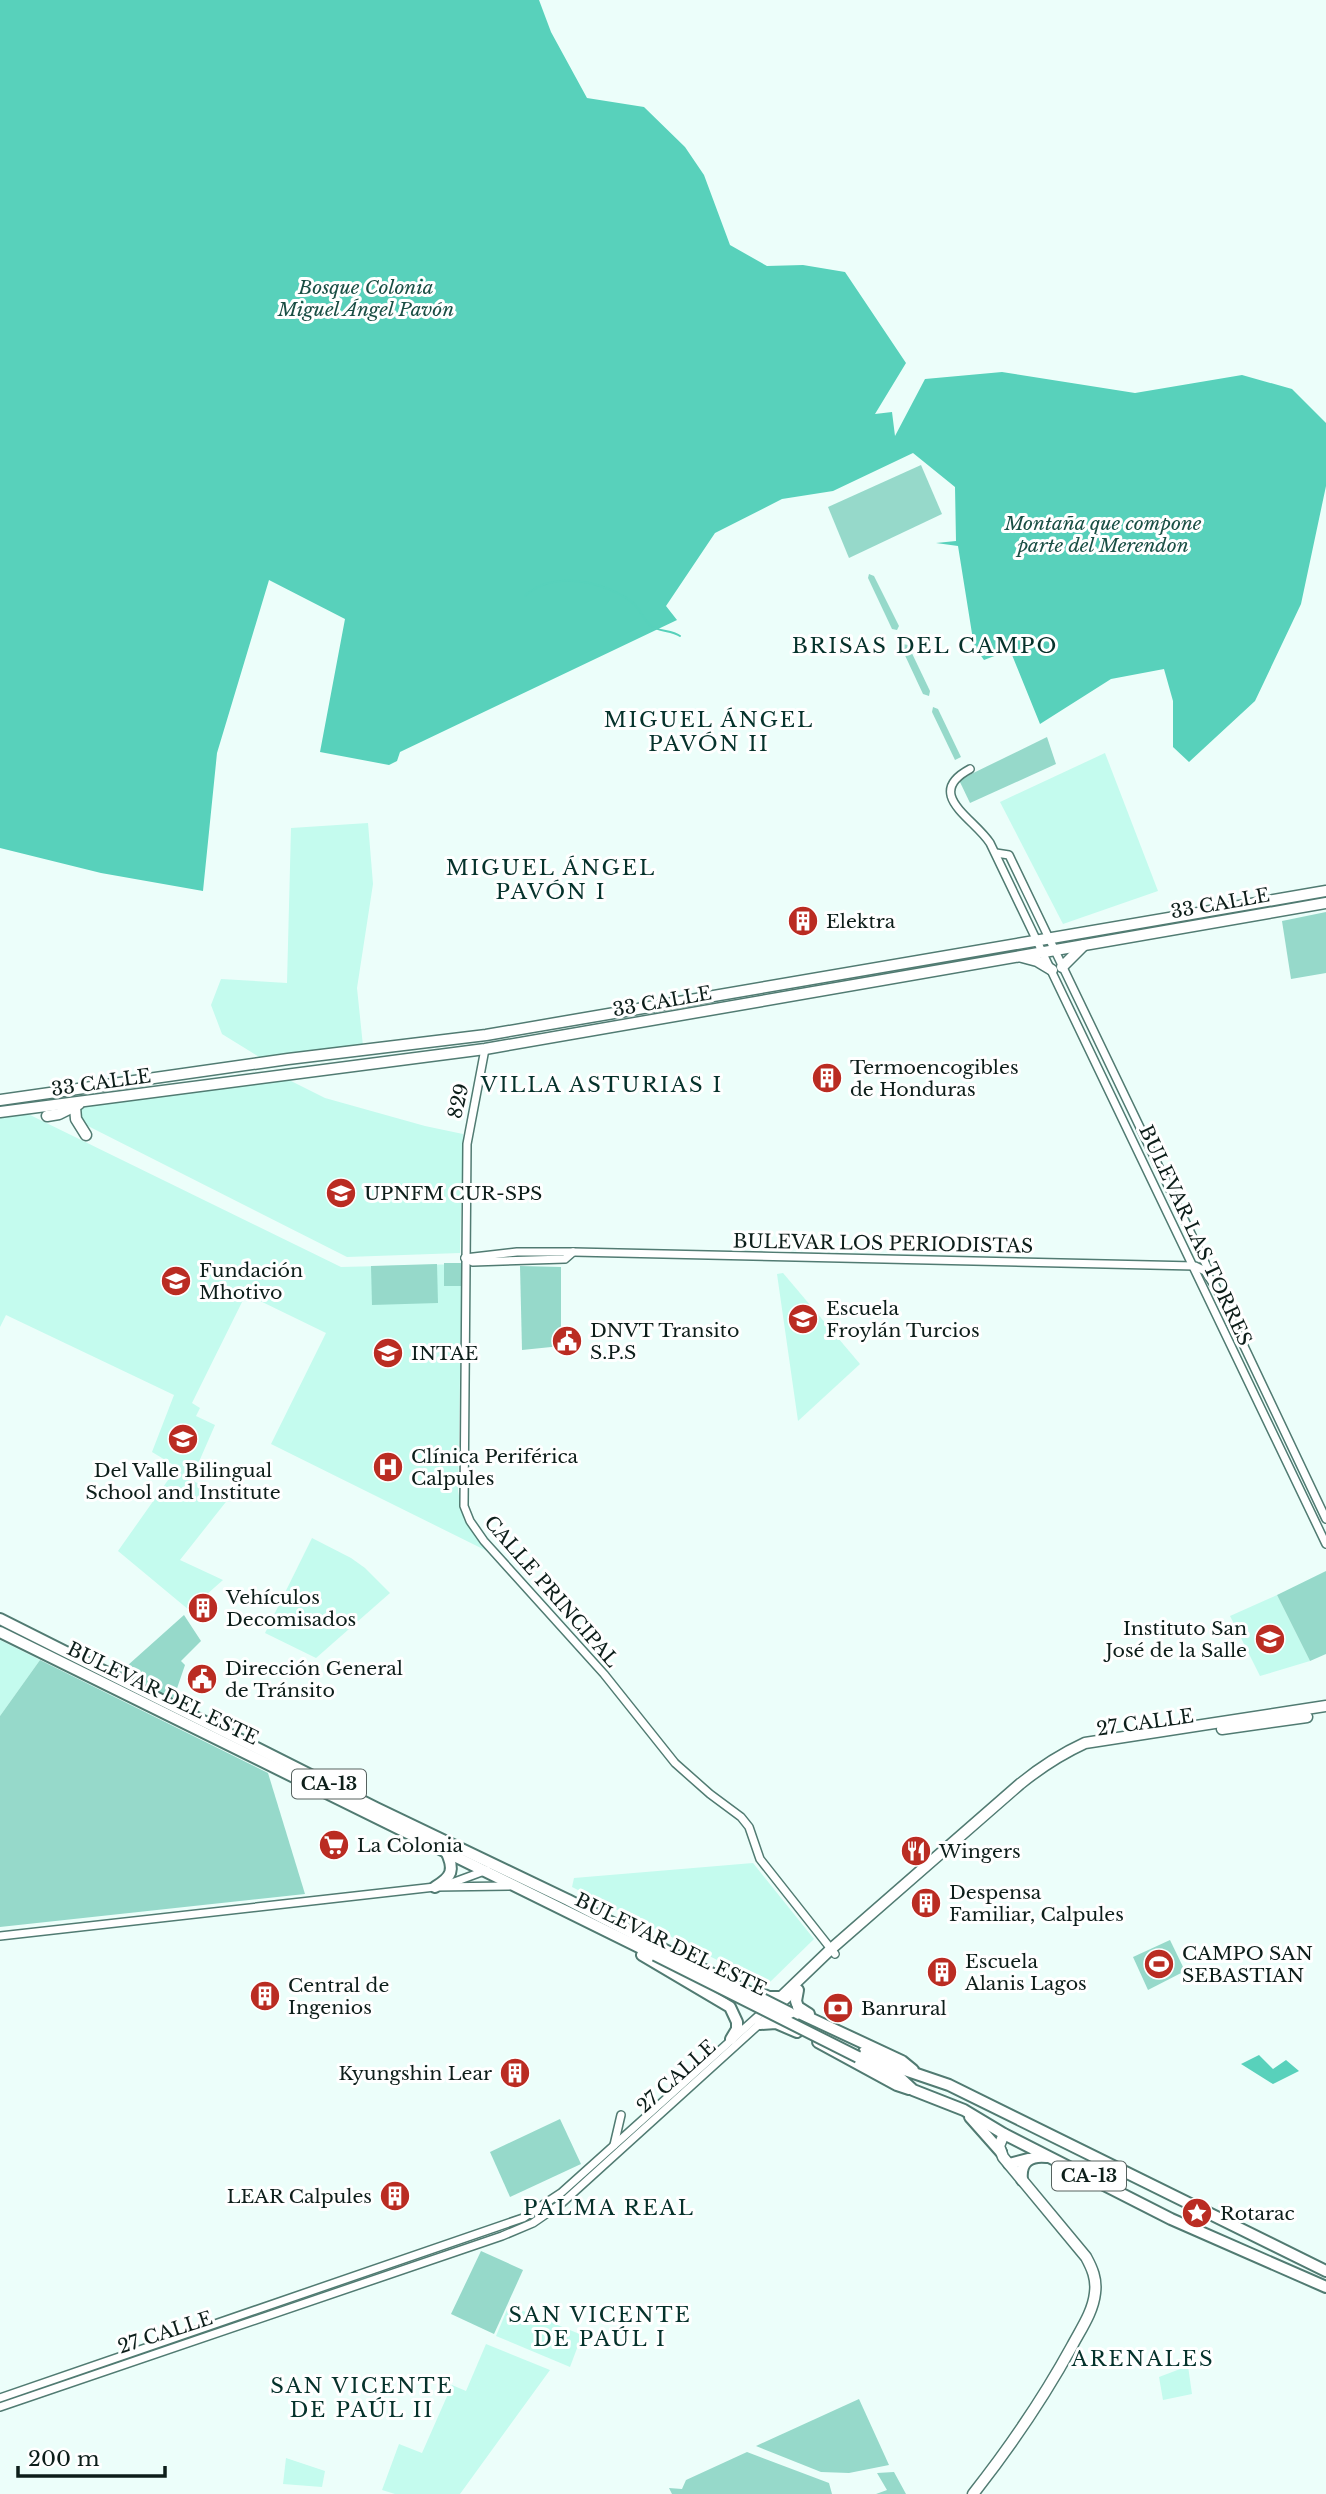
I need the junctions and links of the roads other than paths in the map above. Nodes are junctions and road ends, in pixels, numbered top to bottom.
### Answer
1 (970, 769) dead end
2 (1326, 891) edge
3 (1326, 903) edge
4 (1043, 940) junction
5 (1087, 943) junction
6 (1048, 951) junction
7 (1011, 958) junction
8 (1057, 968) junction
9 (485, 1049) junction
10 (92, 1087) junction
11 (0, 1102) edge
12 (80, 1104) junction
13 (36, 1109) junction
14 (0, 1112) edge
15 (47, 1116) dead end
16 (86, 1135) dead end
17 (467, 1160) joint
18 (465, 1258) junction
19 (1192, 1266) junction
20 (1216, 1288) junction
21 (1240, 1338) junction
22 (1229, 1341) junction
23 (1326, 1519) edge
24 (1326, 1544) edge
25 (0, 1619) edge
26 (0, 1632) edge
27 (35, 1643) junction
28 (1326, 1706) edge
29 (1326, 1712) edge
30 (447, 1847) junction
31 (497, 1866) junction
32 (484, 1871) junction
33 (438, 1887) junction
34 (520, 1889) junction
35 (593, 1913) junction
36 (580, 1917) junction
37 (0, 1936) edge
38 (657, 1951) junction
39 (833, 1952) junction
40 (687, 1982) junction
41 (745, 1985) junction
42 (798, 1990) junction
43 (781, 1997) junction
44 (760, 2024) junction
45 (826, 2025) junction
46 (792, 2029) junction
47 (731, 2039) junction
48 (859, 2053) junction
49 (915, 2072) junction
50 (913, 2090) junction
51 (964, 2110) junction
52 (621, 2115) dead end
53 (1011, 2117) junction
54 (1007, 2136) junction
55 (613, 2146) junction
56 (1053, 2157) junction
57 (1004, 2158) junction
58 (1028, 2159) junction
59 (1022, 2180) junction
60 (1186, 2203) junction
61 (539, 2209) junction
62 (540, 2218) junction
63 (1171, 2219) junction
64 (1218, 2219) junction
65 (521, 2223) junction
66 (1211, 2237) junction
67 (1326, 2271) edge
68 (1326, 2287) edge
69 (29, 2388) junction
70 (29, 2397) junction
71 (0, 2398) edge
72 (0, 2407) edge
73 (973, 2494) edge

1 - 4 street, BULEVAR LAS TORRES
2 - 4 main road, 33 CALLE
3 - 5 main road, 33 CALLE
4 - 6 street, BULEVAR LAS TORRES
4 - 10 main road, 33 CALLE
5 - 6 main road, 33 CALLE
5 - 8 main road
6 - 7 main road, 33 CALLE
6 - 8 street, BULEVAR LAS TORRES
7 - 8 main road
7 - 9 main road, 33 CALLE
8 - 19 street, BULEVAR LAS TORRES
8 - 20 street, BULEVAR LAS TORRES
9 - 12 main road, 33 CALLE
9 - 17 street, 829
10 - 11 main road, 33 CALLE
10 - 13 main road
11 - 13 main road
12 - 13 main road, 33 CALLE
12 - 15 main road
12 - 16 main road
13 - 14 main road, 33 CALLE
17 - 18 street, CALLE PRINCIPAL
18 - 19 street, BULEVAR LOS PERIODISTAS
18 - 39 street, CALLE PRINCIPAL
19 - 20 street
19 - 22 street, BULEVAR LAS TORRES
20 - 21 street, BULEVAR LAS TORRES
21 - 22 street
21 - 23 street, BULEVAR LAS TORRES
22 - 24 street, BULEVAR LAS TORRES
25 - 27 highway, BULEVAR DEL ESTE / CA-13
26 - 27 highway, BULEVAR DEL ESTE / CA-13
27 - 30 highway, BULEVAR DEL ESTE / CA-13
27 - 30 highway, BULEVAR DEL ESTE / CA-13
28 - 39 main road, 27 CALLE
29 - 39 main road, 27 CALLE
30 - 31 highway, BULEVAR DEL ESTE / CA-13
30 - 32 highway, BULEVAR DEL ESTE / CA-13
30 - 33 highway
31 - 32 street
31 - 35 highway, BULEVAR DEL ESTE / CA-13
32 - 33 street
32 - 34 highway, BULEVAR DEL ESTE / CA-13
33 - 34 street
33 - 37 street
34 - 36 highway, BULEVAR DEL ESTE / CA-13
35 - 38 highway, BULEVAR DEL ESTE / CA-13
35 - 41 highway
36 - 38 highway, BULEVAR DEL ESTE / CA-13
36 - 40 highway
38 - 48 highway, BULEVAR DEL ESTE / CA-13, bridge
39 - 42 main road, 27 CALLE
39 - 43 main road, 27 CALLE
40 - 41 highway
40 - 47 highway
41 - 43 highway
42 - 44 street, 27 CALLE
42 - 45 highway
43 - 47 street, 27 CALLE
44 - 46 highway
44 - 62 street, 27 CALLE
45 - 46 highway
45 - 49 highway
46 - 50 highway
47 - 55 street, 27 CALLE
48 - 49 highway, BULEVAR DEL ESTE / CA-13
48 - 50 highway, BULEVAR DEL ESTE / CA-13
49 - 53 highway, BULEVAR DEL ESTE / CA-13
50 - 51 highway, BULEVAR DEL ESTE / CA-13
51 - 54 highway, BULEVAR DEL ESTE / CA-13
51 - 57 highway
52 - 55 street
53 - 54 highway
53 - 60 highway, BULEVAR DEL ESTE / CA-13
54 - 56 highway, BULEVAR DEL ESTE / CA-13
54 - 57 main road
55 - 61 street, 27 CALLE
56 - 58 highway
56 - 63 highway, BULEVAR DEL ESTE / CA-13
57 - 58 highway
57 - 59 main road
58 - 59 highway
59 - 73 main road
60 - 63 highway
60 - 64 highway, BULEVAR DEL ESTE / CA-13
61 - 62 street
61 - 65 street, 27 CALLE
62 - 65 street, 27 CALLE
63 - 66 highway, BULEVAR DEL ESTE / CA-13
64 - 66 highway
64 - 67 highway, BULEVAR DEL ESTE / CA-13
65 - 69 street, 27 CALLE
65 - 70 street, 27 CALLE
66 - 68 highway, BULEVAR DEL ESTE / CA-13
69 - 70 street
69 - 71 street, 27 CALLE
70 - 72 street, 27 CALLE

